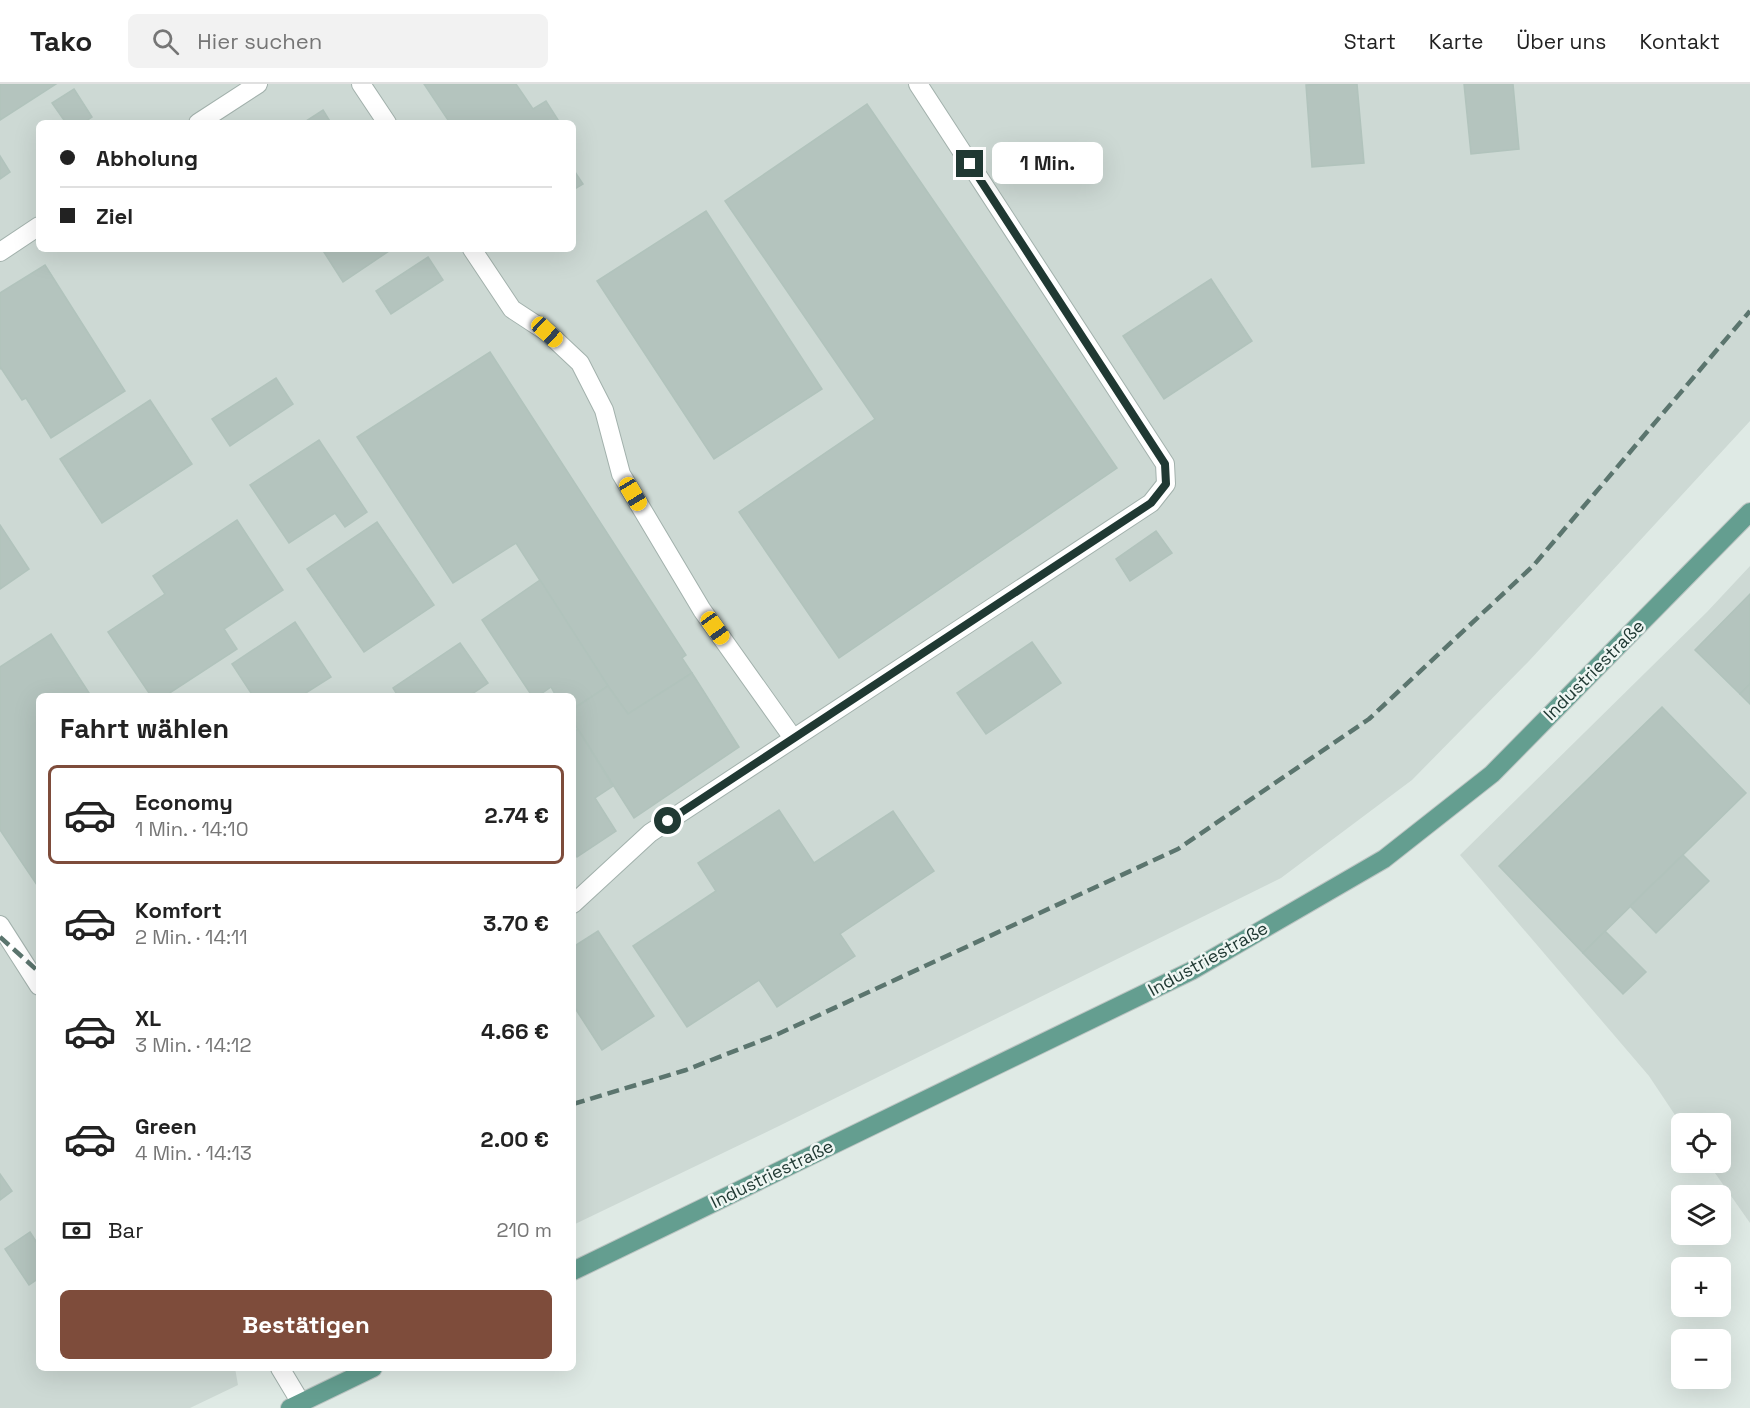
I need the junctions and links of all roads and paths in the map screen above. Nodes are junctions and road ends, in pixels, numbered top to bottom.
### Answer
1 (258, 84) edge
2 (361, 84) edge
3 (918, 84) edge
4 (203, 120) edge
5 (385, 120) edge
6 (36, 228) edge
7 (0, 252) edge
8 (474, 252) edge
9 (1750, 512) edge
10 (793, 738) junction
11 (576, 901) edge
12 (0, 925) edge
13 (36, 981) edge
14 (576, 1270) edge
15 (281, 1371) edge
16 (367, 1371) edge
17 (296, 1406) edge

1 - 4 lane
2 - 5 lane
3 - 10 lane
6 - 7 lane
8 - 10 lane
9 - 14 main road, Industriestraße
10 - 11 lane
12 - 13 lane
15 - 17 lane
16 - 17 main road

